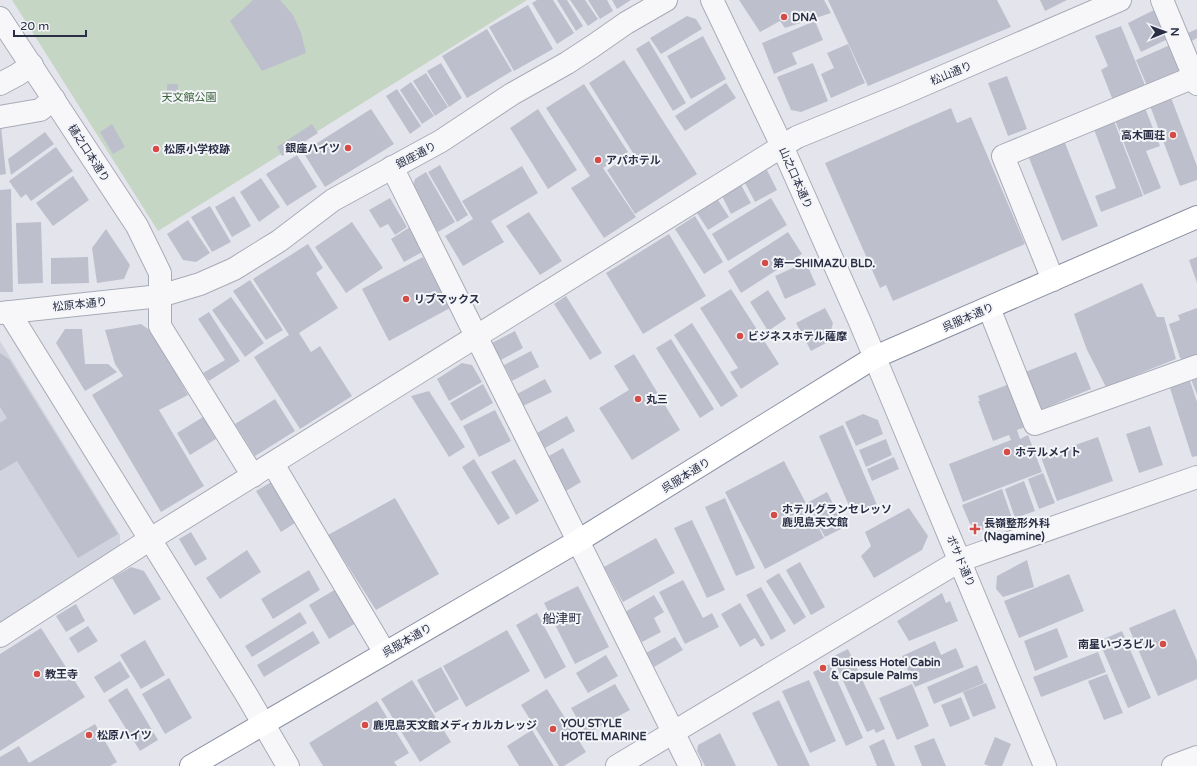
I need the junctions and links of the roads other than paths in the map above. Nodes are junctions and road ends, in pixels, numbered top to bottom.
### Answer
1 (666, 0) edge
2 (712, 0) edge
3 (1120, 0) edge
4 (1162, 0) edge
5 (0, 18) edge
6 (32, 65) junction
7 (1195, 81) edge
8 (0, 84) edge
9 (54, 99) junction
10 (0, 117) edge
11 (782, 146) junction
12 (392, 168) junction
13 (1197, 217) edge
14 (1053, 280) junction
15 (160, 296) junction
16 (989, 308) junction
17 (5, 313) edge
18 (476, 337) junction
19 (875, 357) junction
20 (1197, 366) edge
21 (273, 464) junction
22 (253, 476) junction
23 (1197, 477) edge
24 (149, 540) junction
25 (578, 541) junction
26 (960, 560) junction
27 (0, 636) edge
28 (385, 653) junction
29 (264, 724) junction
30 (673, 732) junction
31 (1197, 757) edge
32 (191, 766) edge
33 (288, 766) edge
34 (617, 766) edge
35 (690, 766) edge
36 (1045, 766) edge
37 (1173, 766) edge

1 - 12 street, 銀座通り
2 - 11 street, 山之口本通り
3 - 11 street, 松山通り
4 - 7 street
5 - 6 street, 樋之口本通り
6 - 8 street
6 - 9 street, 樋之口本通り
7 - 14 street
9 - 10 street
9 - 15 street, 樋之口本通り
11 - 18 street, 松山通り
11 - 19 street, 山之口本通り
12 - 15 street, 銀座通り
12 - 18 street
13 - 14 highway, 呉服本通り
14 - 16 highway, 呉服本通り
15 - 17 street, 松原本通り
15 - 22 street, 樋之口本通り
16 - 19 highway, 呉服本通り
16 - 20 street
17 - 24 street
18 - 21 street, 松山通り
18 - 25 street
19 - 25 highway, 呉服本通り
19 - 26 street, ボサド通り
21 - 22 street, 松山通り
21 - 28 street
22 - 24 street, 松山通り
23 - 26 street
24 - 27 street, 松山通り
24 - 29 street
25 - 28 highway, 呉服本通り
25 - 30 street
26 - 30 street
26 - 36 street, ボサド通り
28 - 29 highway, 呉服本通り
29 - 32 highway, 呉服本通り
29 - 33 street
30 - 34 street
30 - 35 street
31 - 37 street

